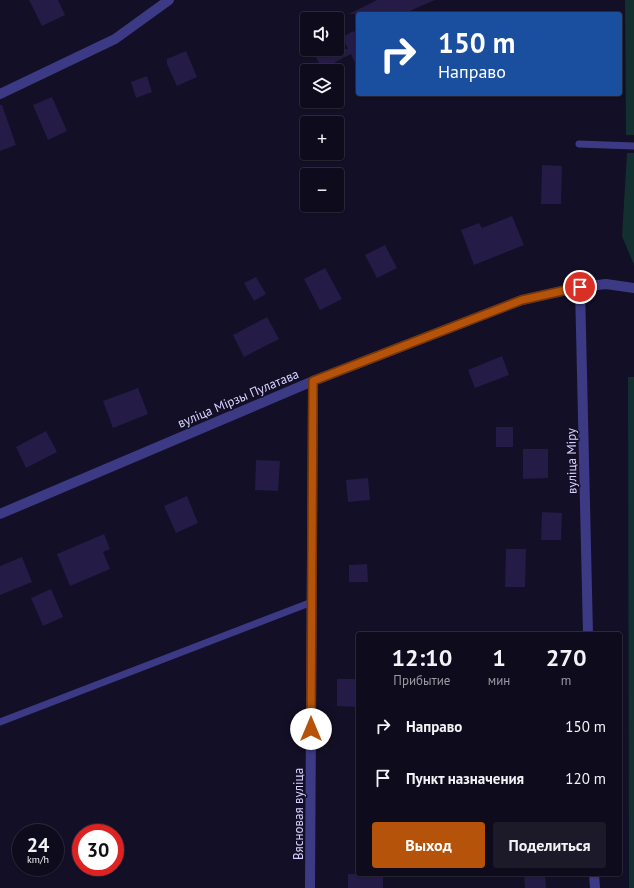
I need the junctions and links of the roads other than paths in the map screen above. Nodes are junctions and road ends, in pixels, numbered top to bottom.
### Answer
1 (169, 0) edge
2 (0, 94) edge
3 (579, 144) dead end
4 (634, 146) edge
5 (580, 287) junction
6 (634, 288) edge
7 (313, 381) junction
8 (0, 514) edge
9 (312, 602) junction
10 (588, 632) edge
11 (0, 722) edge
12 (594, 876) edge
13 (310, 888) edge
14 (595, 888) edge

1 - 2 street
3 - 4 lane
5 - 6 street, вуліца Мірзы Пулатава
5 - 7 street, вуліца Мірзы Пулатава
5 - 10 street, вуліца Міру
7 - 8 street, вуліца Мірзы Пулатава
7 - 9 street, Вясновая вуліца
9 - 11 lane
9 - 13 street, Вясновая вуліца
12 - 14 street

